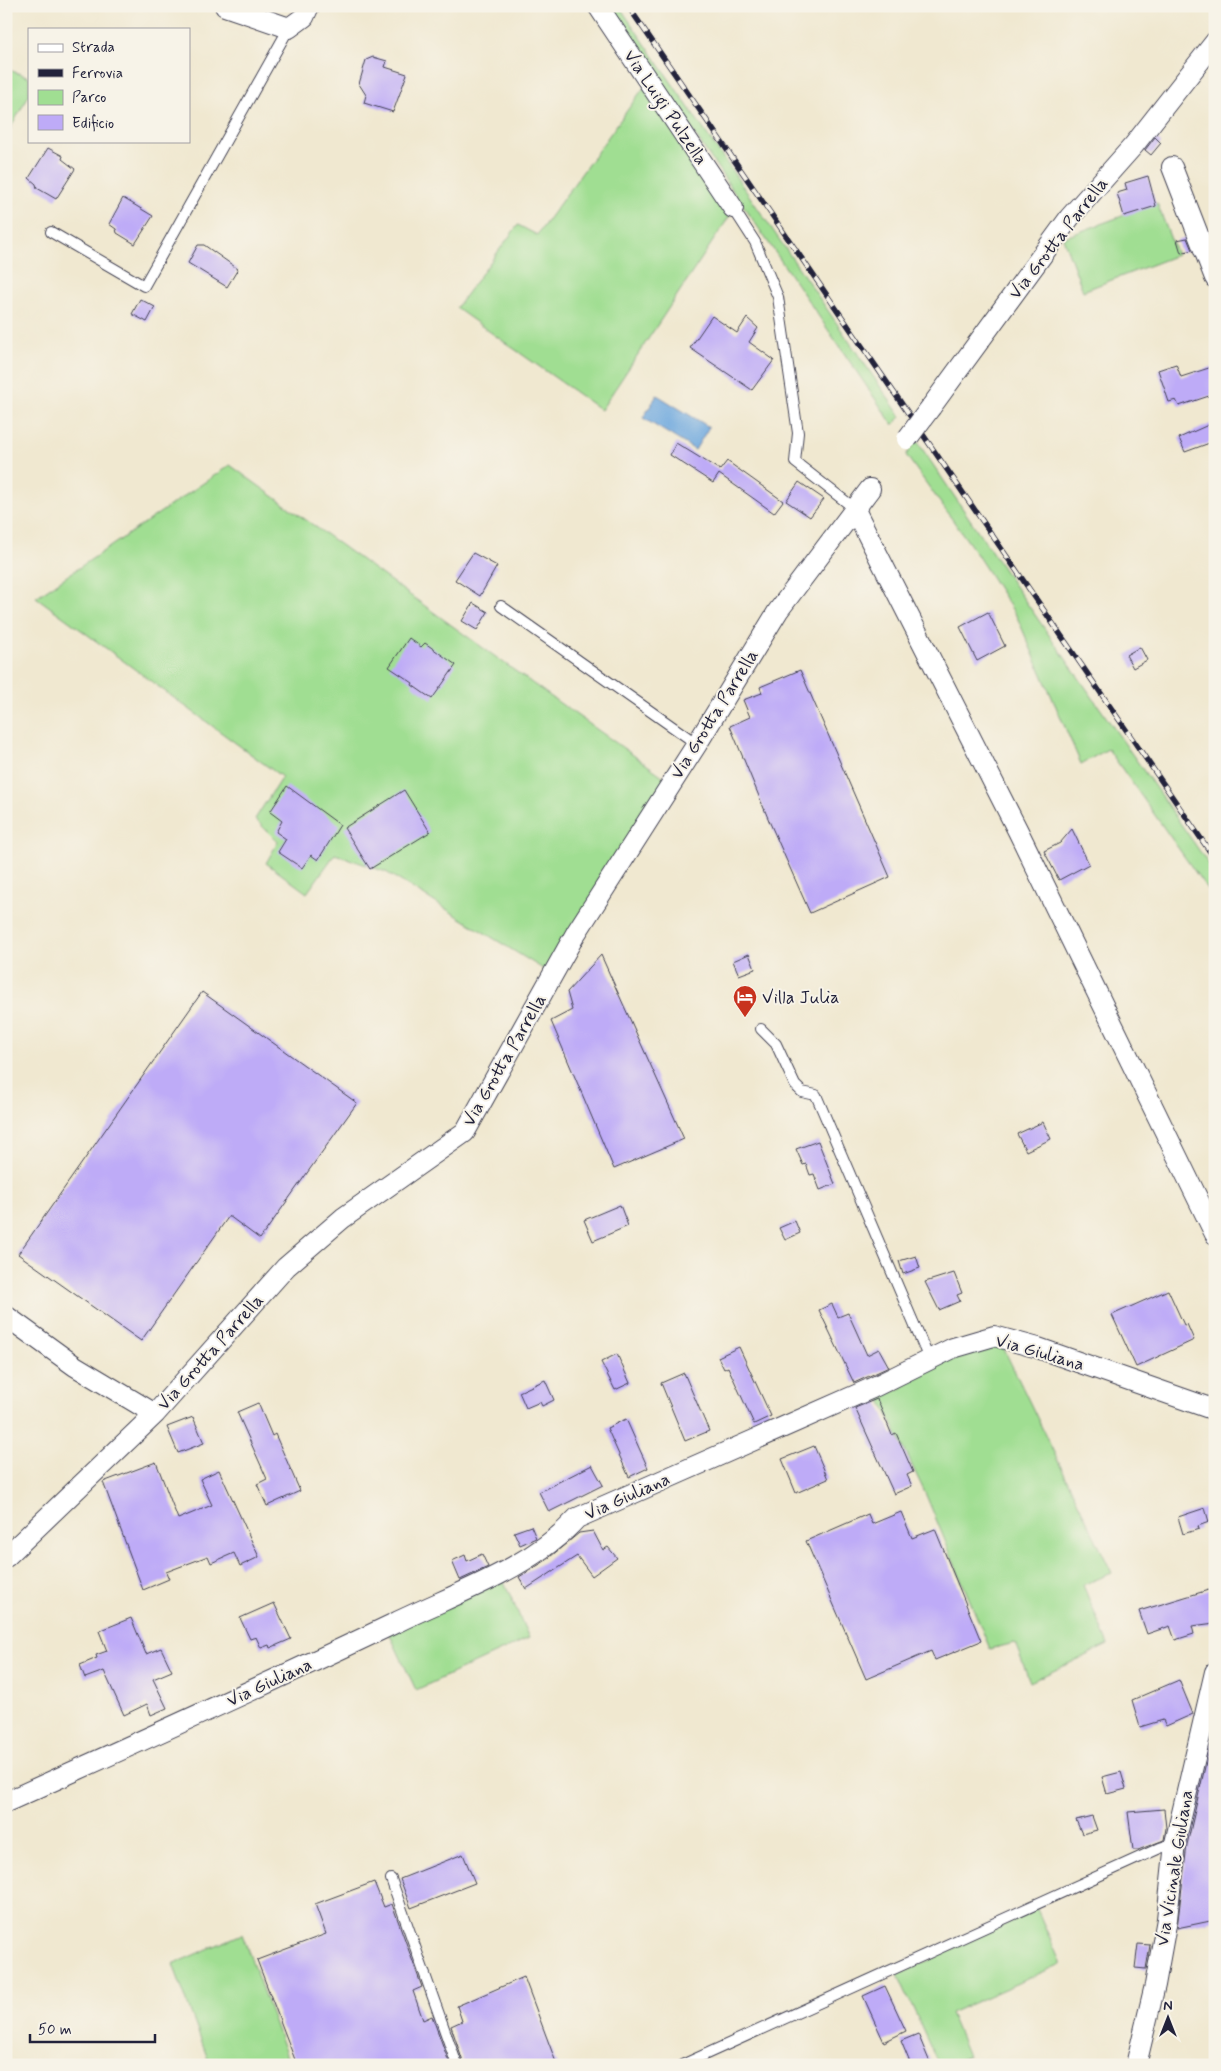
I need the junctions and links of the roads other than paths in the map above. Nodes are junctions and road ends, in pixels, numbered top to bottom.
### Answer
1 (225, 6) edge
2 (309, 6) edge
3 (598, 6) edge
4 (289, 28) junction
5 (1215, 42) edge
6 (1172, 167) dead end
7 (734, 208) joint
8 (51, 232) dead end
9 (1215, 278) edge
10 (907, 438) dead end
11 (870, 489) dead end
12 (854, 508) junction
13 (502, 606) dead end
14 (697, 744) junction
15 (761, 1029) dead end
16 (1215, 1234) edge
17 (6, 1316) edge
18 (929, 1359) junction
19 (1215, 1410) edge
20 (155, 1414) junction
21 (6, 1557) edge
22 (1215, 1672) edge
23 (6, 1802) edge
24 (1175, 1843) junction
25 (391, 1879) dead end
26 (457, 2065) edge
27 (682, 2065) edge
28 (1136, 2065) edge

1 - 4 street
2 - 4 street
3 - 7 street, Via Luigi Pulzella
4 - 8 lane
5 - 10 street, Via Grotta Parrella, bridge
6 - 9 street
7 - 12 lane
11 - 12 street, Via Grotta Parrella
12 - 14 street, Via Grotta Parrella
12 - 16 street
13 - 14 lane
14 - 20 street, Via Grotta Parrella
15 - 18 lane
17 - 20 street
18 - 19 street, Via Giuliana
18 - 23 street, Via Giuliana
20 - 21 street, Via Grotta Parrella
22 - 24 street, Via Vicinale Giuliana
24 - 27 lane
24 - 28 street, Via Vicinale Giuliana
25 - 26 lane

